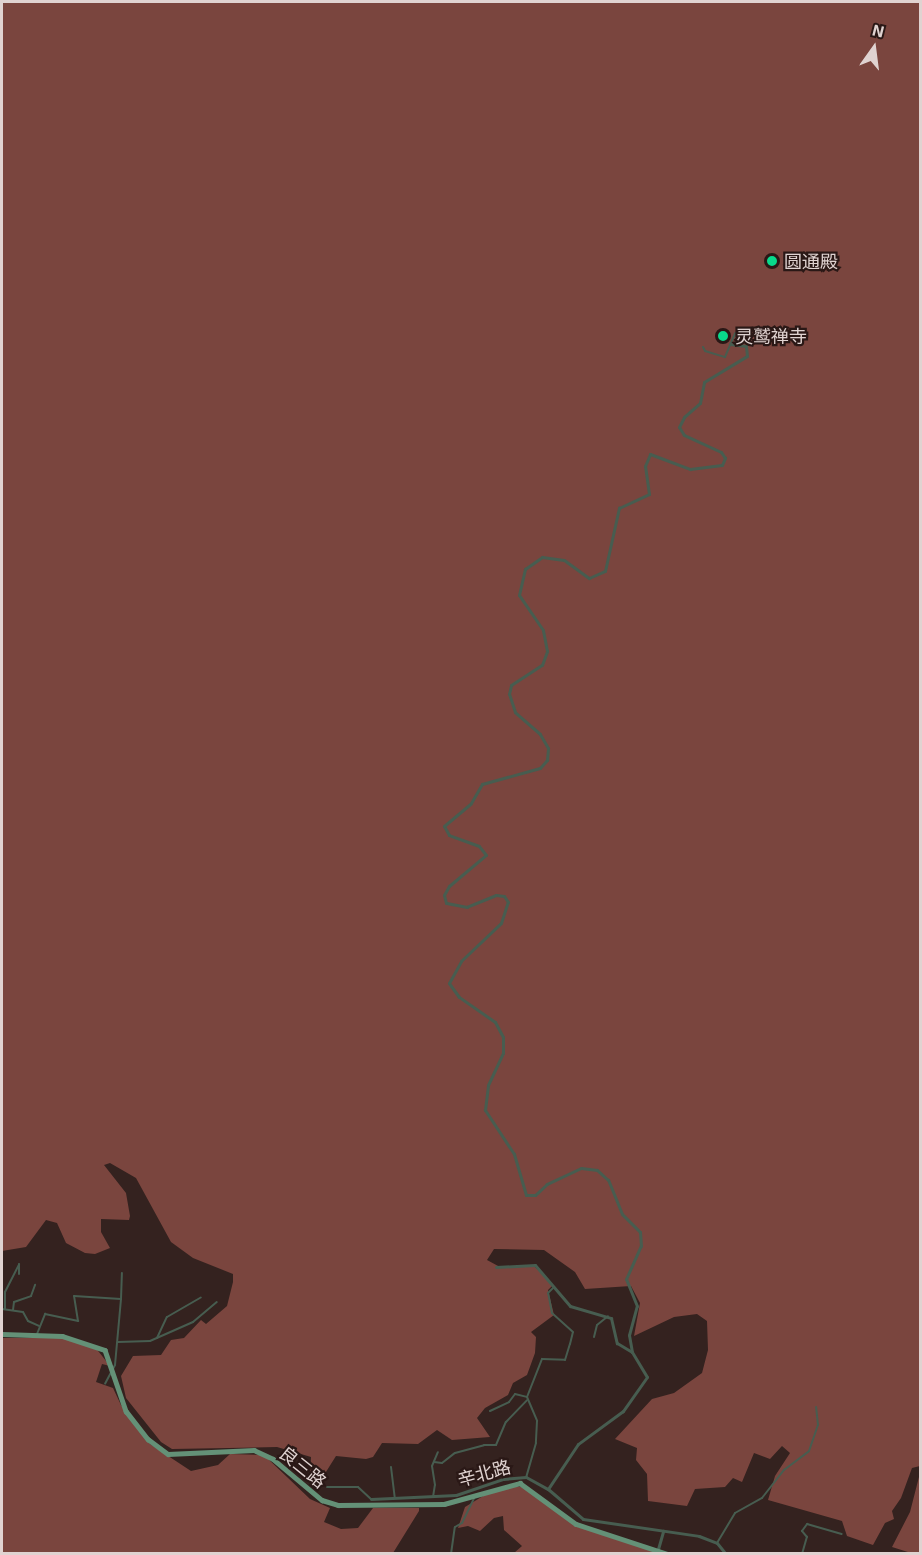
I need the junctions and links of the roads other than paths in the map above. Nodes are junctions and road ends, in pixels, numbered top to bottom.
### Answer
1 (735, 333) dead end
2 (730, 345) junction
3 (703, 347) dead end
4 (496, 1267) dead end
5 (122, 1273) dead end
6 (19, 1274) dead end
7 (35, 1285) dead end
8 (554, 1287) junction
9 (201, 1297) dead end
10 (121, 1299) junction
11 (217, 1302) dead end
12 (3, 1309) edge
13 (13, 1310) junction
14 (608, 1316) junction
15 (39, 1326) junction
16 (2, 1334) edge
17 (37, 1334) junction
18 (594, 1337) dead end
19 (157, 1338) junction
20 (117, 1342) junction
21 (632, 1352) junction
22 (114, 1368) junction
23 (105, 1384) dead end
24 (527, 1398) junction
25 (816, 1407) dead end
26 (490, 1411) dead end
27 (438, 1452) dead end
28 (434, 1462) junction
29 (391, 1467) dead end
30 (526, 1478) junction
31 (327, 1487) dead end
32 (548, 1489) junction
33 (476, 1494) junction
34 (433, 1497) junction
35 (371, 1498) joint
36 (395, 1498) junction
37 (663, 1531) junction
38 (842, 1534) dead end
39 (717, 1543) junction
40 (658, 1549) junction
41 (451, 1554) edge
42 (668, 1554) edge
43 (726, 1554) edge
44 (802, 1554) edge

1 - 2 street
2 - 3 street
2 - 21 street
4 - 8 street
5 - 10 street
6 - 12 street
7 - 13 street
8 - 14 street
8 - 24 street
9 - 19 street
10 - 15 street
10 - 20 street
11 - 19 street
12 - 13 street
13 - 15 street
14 - 18 street
14 - 21 street
15 - 17 street
16 - 17 main road, 良三路
17 - 22 main road, 良三路
19 - 20 street
20 - 22 street
21 - 32 street
22 - 23 street
22 - 33 main road, 良三路
24 - 26 street
24 - 28 street
24 - 30 street
25 - 39 street
27 - 28 street
28 - 34 street
29 - 36 street
30 - 32 street, 辛北路
30 - 34 street, 辛北路
31 - 35 street
32 - 37 street, 辛北路
33 - 40 main road, 良三路
33 - 41 street
34 - 36 street, 辛北路
35 - 36 street, 辛北路
37 - 39 street, 辛北路
37 - 40 street
38 - 44 street
39 - 43 street
40 - 42 main road, 良三路

